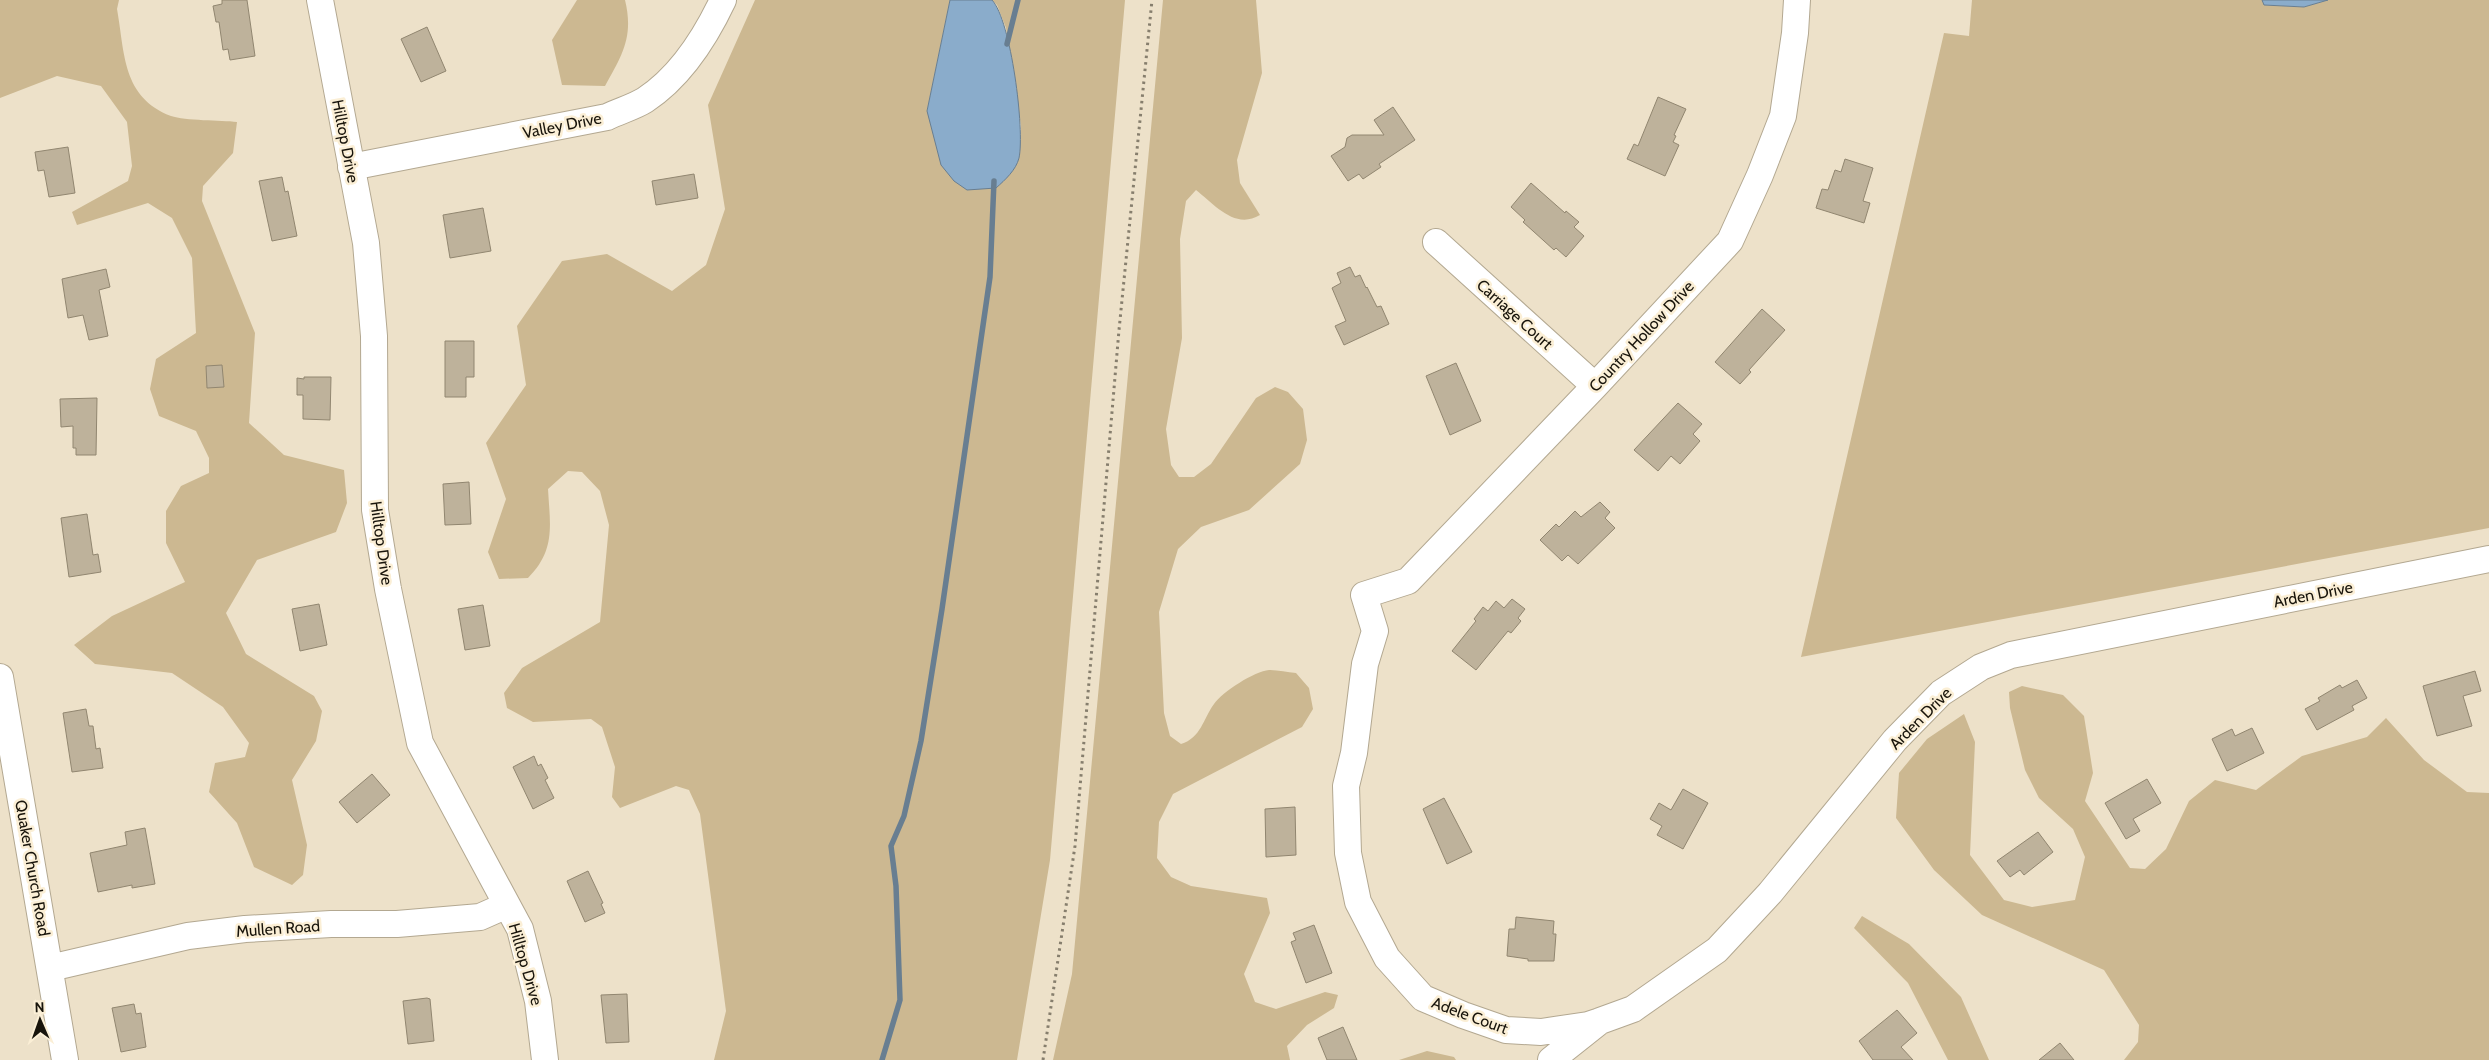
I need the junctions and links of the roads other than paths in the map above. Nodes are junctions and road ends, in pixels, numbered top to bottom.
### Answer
1 (320, 0) edge
2 (723, 0) edge
3 (1797, 0) edge
4 (351, 167) junction
5 (1436, 242) dead end
6 (1595, 386) junction
7 (2489, 559) edge
8 (1364, 595) joint
9 (0, 677) edge
10 (507, 905) junction
11 (50, 968) junction
12 (1600, 1021) junction
13 (65, 1060) edge
14 (545, 1060) edge
15 (1551, 1060) edge

1 - 4 street, Hilltop Drive
2 - 4 street, Valley Drive
3 - 6 street, Country Hollow Drive
4 - 10 street, Hilltop Drive
5 - 6 street, Carriage Court
6 - 8 street, Country Hollow Drive
7 - 12 street, Arden Drive
8 - 12 street, Adele Court
9 - 11 street, Quaker Church Road
10 - 11 street, Mullen Road
10 - 14 street, Hilltop Drive
11 - 13 street, Quaker Church Road
12 - 15 street, Arden Drive

